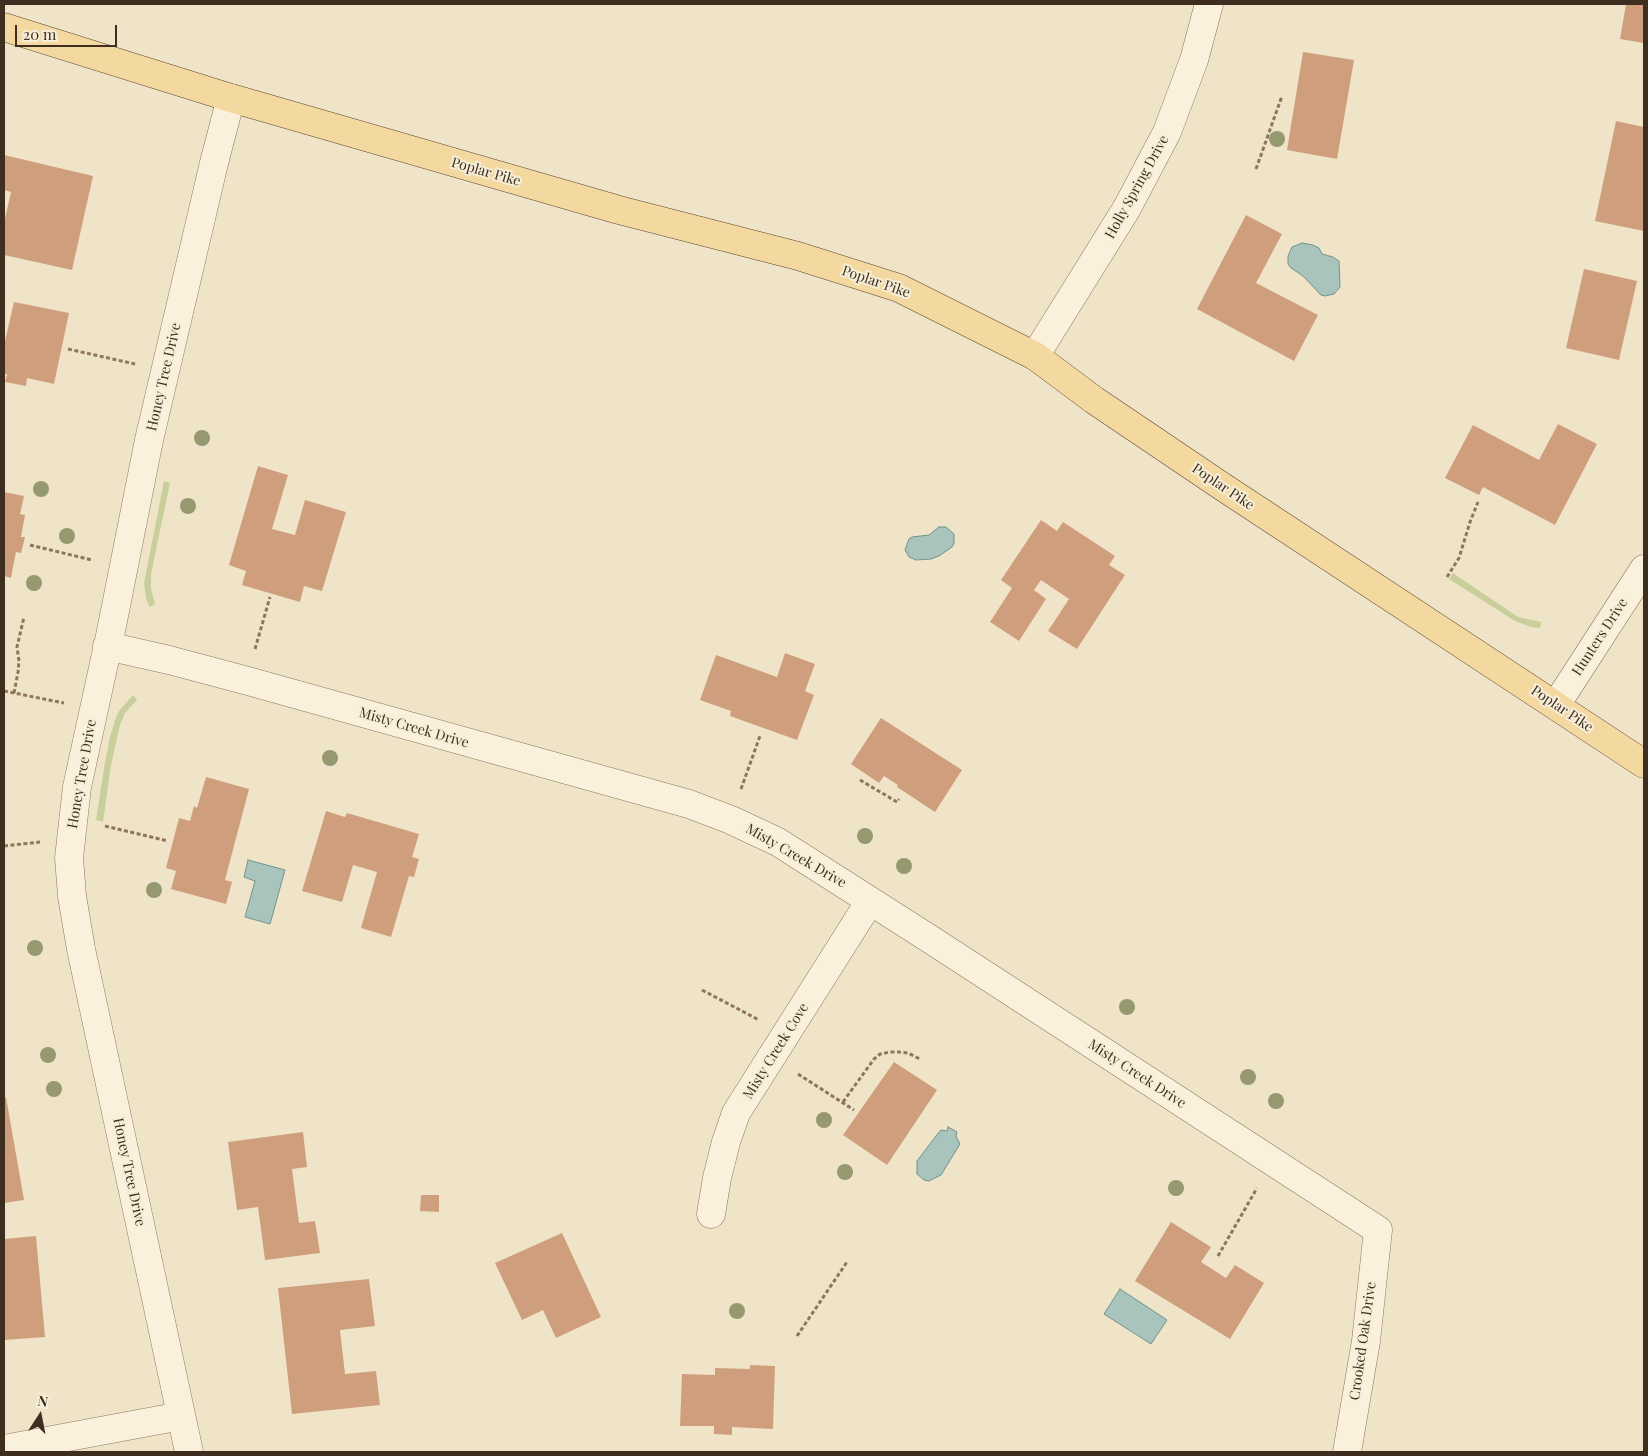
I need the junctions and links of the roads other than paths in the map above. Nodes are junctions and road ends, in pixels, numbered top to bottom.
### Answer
1 (1209, 4) edge
2 (4, 27) edge
3 (231, 98) junction
4 (1035, 356) junction
5 (1644, 569) edge
6 (107, 646) junction
7 (1556, 705) junction
8 (1644, 764) edge
9 (870, 901) junction
10 (712, 1214) dead end
11 (1378, 1230) joint
12 (181, 1416) junction
13 (4, 1450) edge
14 (189, 1452) edge
15 (1347, 1452) edge

1 - 4 street, Holly Spring Drive
2 - 3 main road, Poplar Pike
3 - 4 main road, Poplar Pike
3 - 6 street, Honey Tree Drive
4 - 7 main road, Poplar Pike
5 - 7 street, Hunters Drive
6 - 9 street, Misty Creek Drive
6 - 12 street, Honey Tree Drive
7 - 8 main road, Poplar Pike
9 - 10 street, Misty Creek Cove
9 - 11 street, Misty Creek Drive
11 - 15 street, Crooked Oak Drive
12 - 13 street
12 - 14 street, Honey Tree Drive

